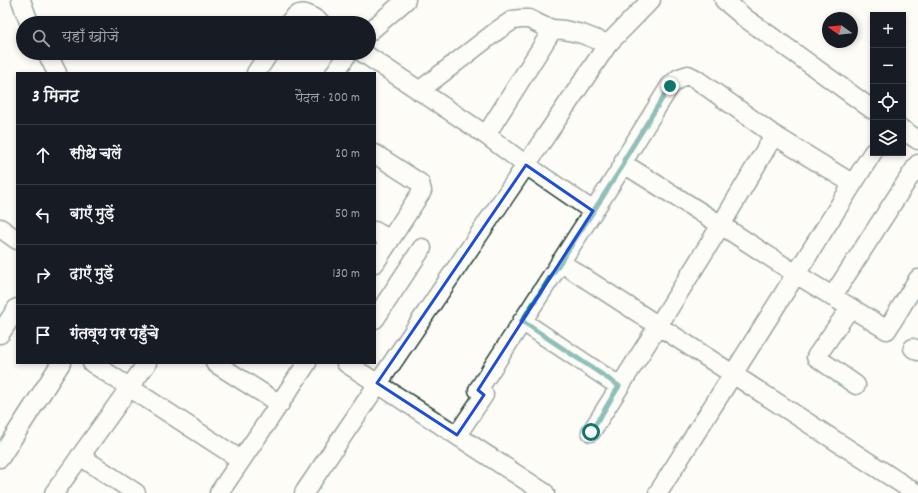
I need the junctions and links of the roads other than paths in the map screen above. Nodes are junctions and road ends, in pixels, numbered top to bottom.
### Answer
1 (21, 0) edge
2 (406, 0) edge
3 (651, 0) edge
4 (724, 0) edge
5 (27, 16) edge
6 (298, 16) edge
7 (311, 16) edge
8 (376, 26) edge
9 (553, 29) junction
10 (608, 44) junction
11 (50, 60) edge
12 (264, 60) edge
13 (343, 60) edge
14 (373, 60) edge
15 (56, 72) edge
16 (257, 72) edge
17 (336, 72) edge
18 (419, 91) junction
19 (870, 108) edge
20 (906, 132) edge
21 (486, 135) junction
22 (774, 135) junction
23 (918, 140) edge
24 (376, 155) edge
25 (870, 156) edge
26 (624, 164) junction
27 (918, 164) edge
28 (526, 165) junction
29 (853, 184) junction
30 (593, 211) junction
31 (721, 225) junction
32 (0, 228) edge
33 (376, 232) edge
34 (16, 239) edge
35 (390, 240) junction
36 (422, 248) dead end
37 (376, 261) edge
38 (560, 262) junction
39 (796, 274) junction
40 (918, 279) edge
41 (832, 297) junction
42 (850, 308) junction
43 (16, 310) edge
44 (376, 317) edge
45 (522, 321) junction
46 (658, 326) junction
47 (0, 334) edge
48 (60, 364) edge
49 (94, 364) edge
50 (146, 364) edge
51 (218, 364) edge
52 (306, 364) edge
53 (348, 364) edge
54 (733, 374) junction
55 (377, 383) junction
56 (856, 385) dead end
57 (619, 386) junction
58 (129, 387) junction
59 (280, 404) junction
60 (591, 432) dead end
61 (457, 435) junction
62 (80, 456) junction
63 (0, 458) edge
64 (241, 460) junction
65 (54, 493) edge
66 (136, 493) edge
67 (219, 493) edge
68 (304, 493) edge
69 (546, 493) edge
70 (658, 493) edge
71 (916, 493) edge

1 - 5 street
2 - 8 street
3 - 10 street
4 - 19 street
6 - 7 street
9 - 10 street
9 - 18 street
9 - 21 street
10 - 28 street
11 - 15 street
12 - 16 street
13 - 17 street
14 - 18 street
18 - 21 street
20 - 23 street
21 - 28 street
22 - 26 street
22 - 29 street
22 - 31 street
24 - 35 street
25 - 29 street
26 - 30 street
26 - 31 street
27 - 41 street
28 - 30 street
28 - 55 street
29 - 39 street
30 - 38 street
31 - 39 street
31 - 46 street
32 - 34 street
33 - 35 street
35 - 37 street
36 - 44 street
38 - 45 street
38 - 46 street
39 - 41 street
39 - 54 street
40 - 42 street
41 - 42 street
42 - 56 street
43 - 47 street
45 - 57 street
45 - 61 street
46 - 54 street
46 - 57 street
48 - 63 street
49 - 58 street
50 - 58 street
51 - 59 street
52 - 59 street
53 - 55 street
54 - 70 street
54 - 71 street
55 - 61 street
55 - 68 street
57 - 60 street
58 - 62 street
58 - 64 street
59 - 64 street
61 - 69 street
62 - 65 street
62 - 66 street
64 - 67 street

